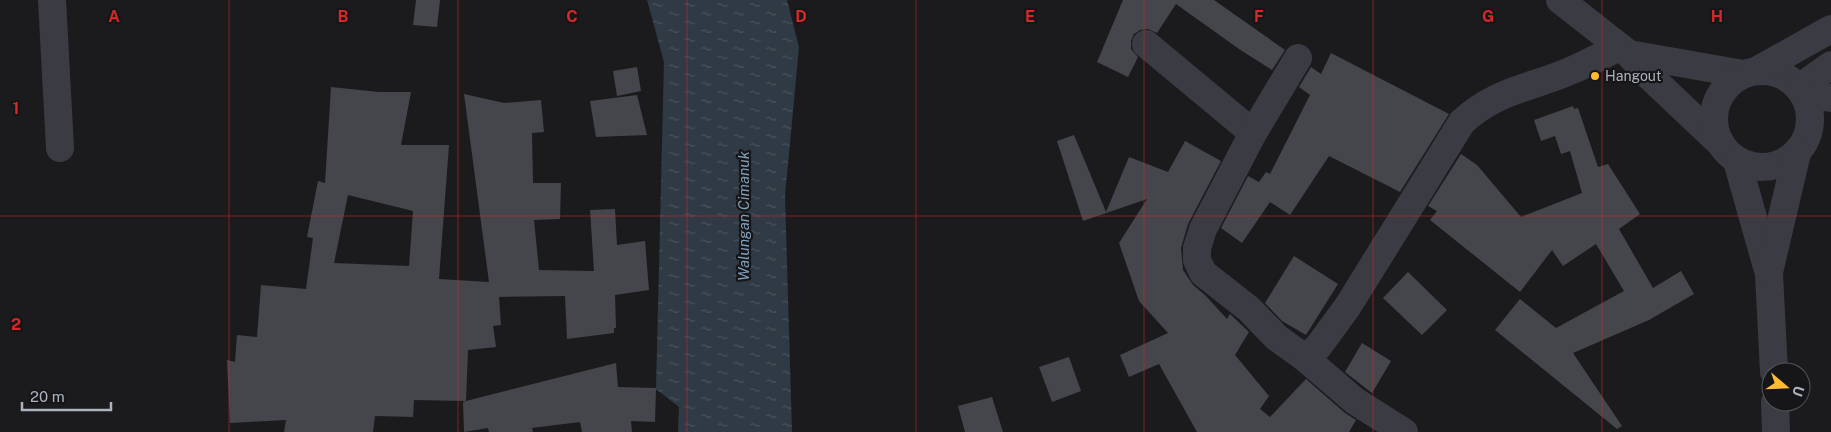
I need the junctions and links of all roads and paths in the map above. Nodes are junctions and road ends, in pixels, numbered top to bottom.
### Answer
1 (52, 0) edge
2 (1560, 0) edge
3 (1831, 29) edge
4 (1146, 44) dead end
5 (1624, 50) junction
6 (1298, 58) dead end
7 (1831, 65) edge
8 (1749, 72) junction
9 (1801, 91) junction
10 (1831, 98) edge
11 (1820, 128) edge
12 (1253, 133) junction
13 (1718, 141) junction
14 (60, 148) dead end
15 (1797, 153) junction
16 (1737, 161) junction
17 (1769, 274) junction
18 (1306, 358) junction
19 (1773, 362) edge
20 (1775, 412) edge
21 (1404, 432) edge
22 (1776, 432) edge

1 - 14 street
2 - 5 street
3 - 8 street
4 - 12 street
5 - 8 street
5 - 13 street
5 - 18 street
6 - 12 street
7 - 9 street
8 - 9 street
8 - 13 street
9 - 10 street
9 - 11 street
11 - 15 street
12 - 18 street
13 - 16 street
15 - 16 street
15 - 17 street
16 - 17 street
17 - 19 street
18 - 21 street
20 - 22 street

